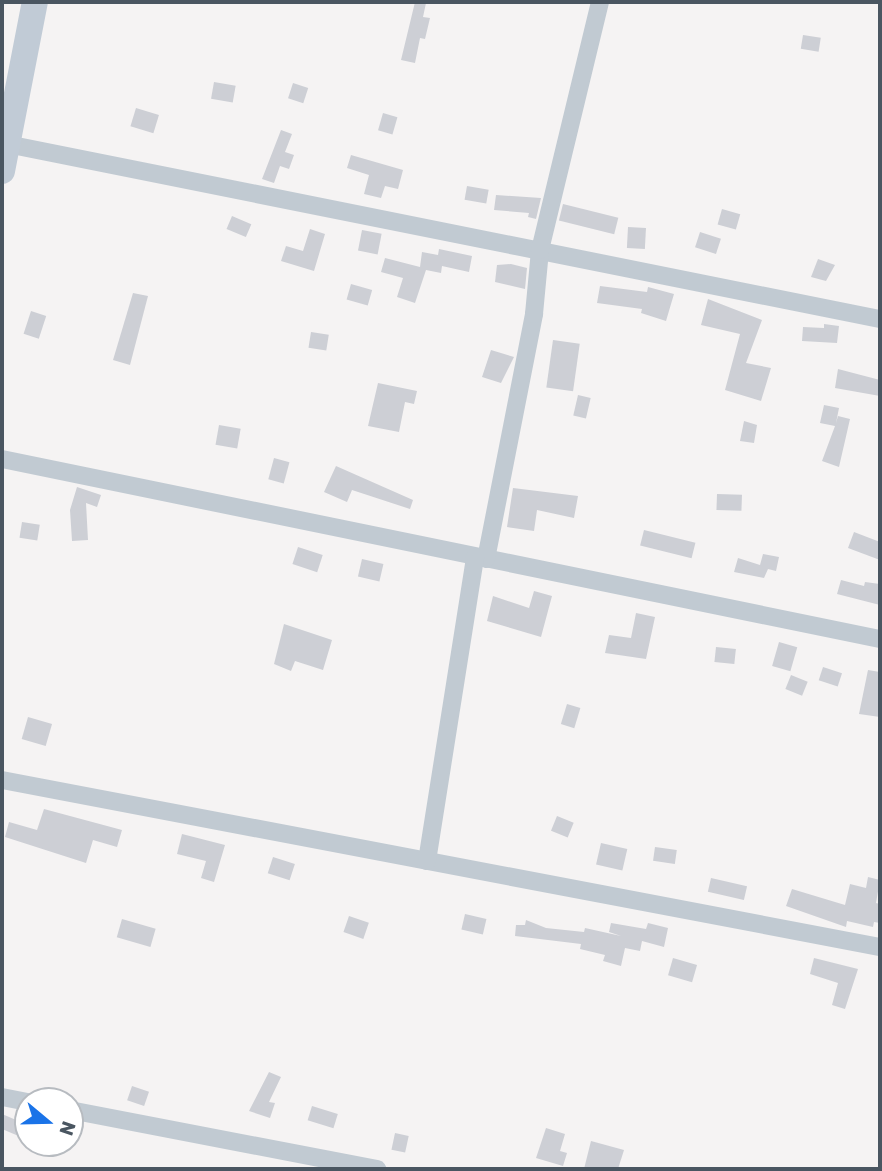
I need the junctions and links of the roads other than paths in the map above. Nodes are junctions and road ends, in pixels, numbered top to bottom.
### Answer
1 (35, 2) edge
2 (600, 2) edge
3 (7, 144) junction
4 (2, 171) edge
5 (540, 250) junction
6 (880, 319) edge
7 (2, 459) edge
8 (480, 558) junction
9 (880, 639) edge
10 (2, 780) edge
11 (427, 861) junction
12 (880, 947) edge
13 (84, 1113) edge
14 (377, 1169) edge

1 - 3 main road
2 - 5 street
3 - 4 main road
3 - 5 street
5 - 6 street
5 - 8 street
7 - 8 street
8 - 9 street
8 - 11 street
10 - 11 street
11 - 12 street
13 - 14 street

